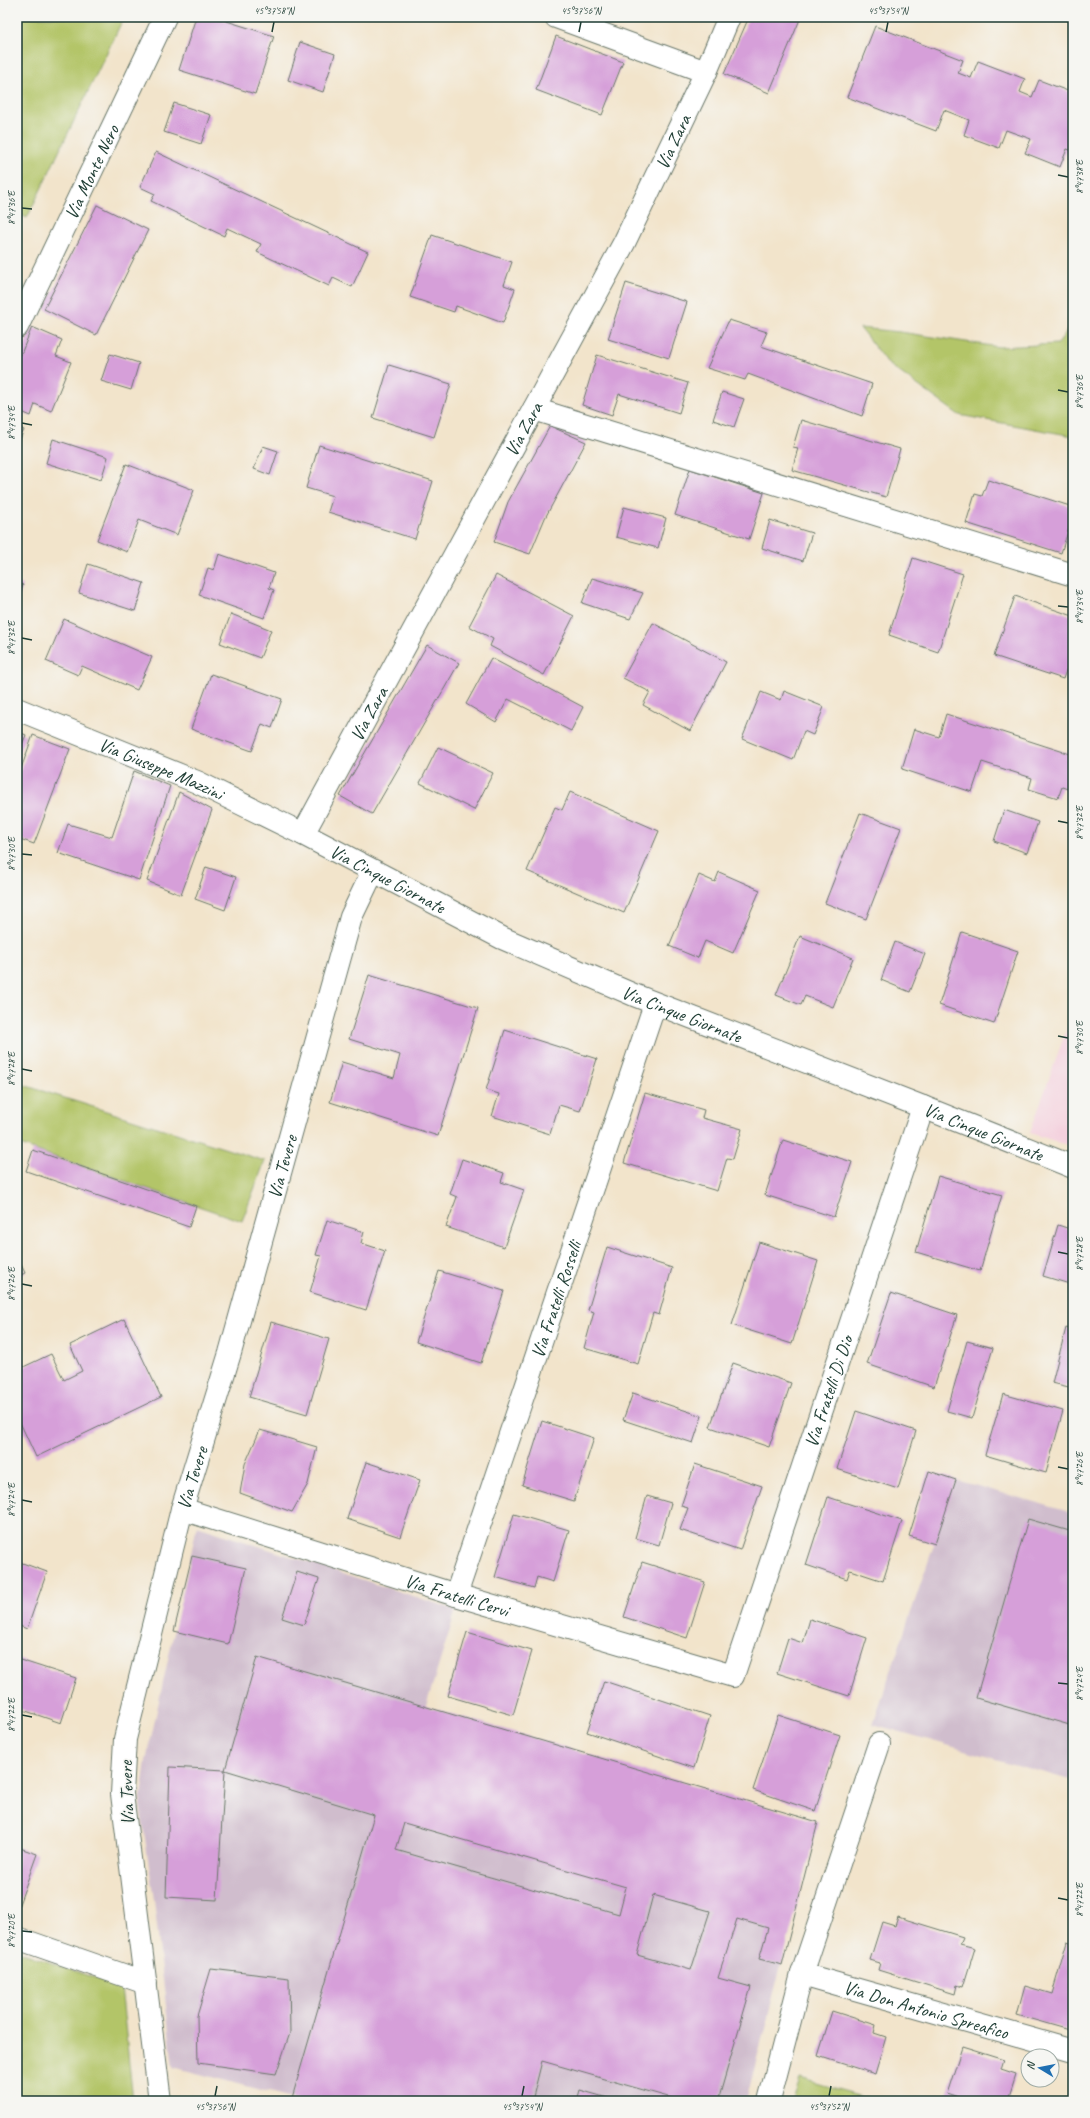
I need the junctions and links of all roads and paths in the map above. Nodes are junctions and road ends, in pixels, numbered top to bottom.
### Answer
1 (165, 17) edge
2 (556, 17) edge
3 (729, 17) edge
4 (706, 72) junction
5 (17, 327) edge
6 (534, 409) junction
7 (1070, 574) dead end
8 (17, 709) edge
9 (304, 834) junction
10 (373, 871) junction
11 (655, 1004) junction
12 (923, 1107) junction
13 (1073, 1167) edge
14 (182, 1509) junction
15 (456, 1595) junction
16 (733, 1676) joint
17 (879, 1744) dead end
18 (17, 1938) edge
19 (802, 1974) junction
20 (146, 1983) junction
21 (1073, 2051) edge
22 (160, 2101) edge
23 (769, 2101) edge

1 - 5 street, Via Monte Nero
2 - 4 street
3 - 4 street, Via Zara
4 - 6 street, Via Zara
6 - 7 street
6 - 9 street, Via Zara
8 - 9 street, Via Giuseppe Mazzini
9 - 10 street, Via Cinque Giornate
10 - 11 street, Via Cinque Giornate
10 - 14 street, Via Tevere
11 - 12 street, Via Cinque Giornate
11 - 15 street, Via Fratelli Rosselli
12 - 13 street, Via Cinque Giornate
12 - 16 street, Via Fratelli Di Dio
14 - 15 street, Via Fratelli Cervi
14 - 20 street, Via Tevere
15 - 16 street, Via Fratelli Cervi
17 - 19 street
18 - 20 street
19 - 21 street, Via Don Antonio Spreafico
19 - 23 street
20 - 22 street, Via Tevere

